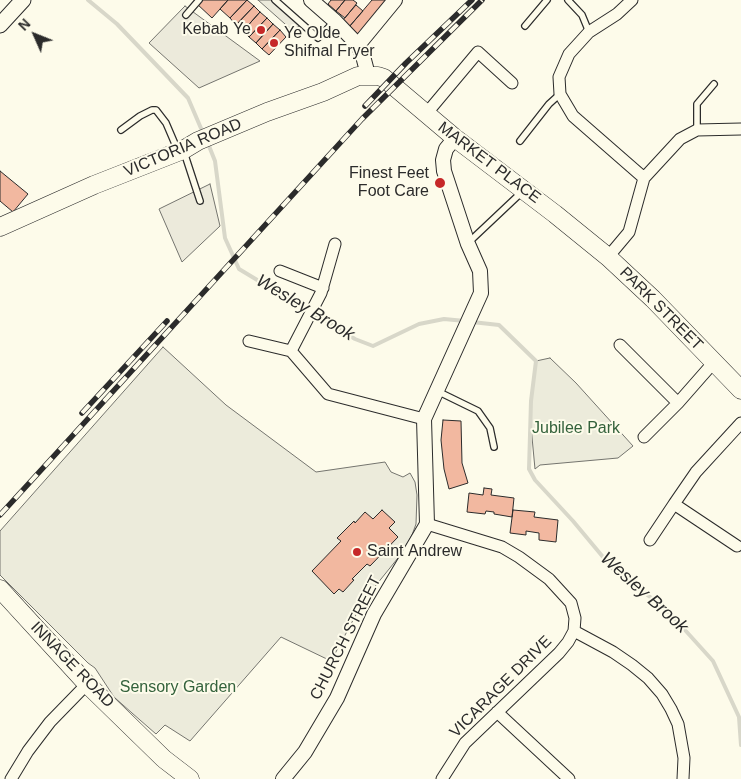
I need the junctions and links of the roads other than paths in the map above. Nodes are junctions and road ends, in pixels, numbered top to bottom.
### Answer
1 (23, 0) edge
2 (199, 0) edge
3 (275, 0) edge
4 (311, 0) edge
5 (395, 0) edge
6 (547, 0) edge
7 (568, 0) edge
8 (632, 0) edge
9 (186, 15) dead end
10 (335, 21) junction
11 (0, 26) edge
12 (525, 26) dead end
13 (589, 32) junction
14 (358, 46) junction
15 (368, 75) junction
16 (512, 83) dead end
17 (714, 84) dead end
18 (560, 94) junction
19 (426, 114) junction
20 (741, 129) edge
21 (121, 130) dead end
22 (697, 130) junction
23 (455, 138) junction
24 (520, 141) dead end
25 (186, 148) junction
26 (644, 178) junction
27 (524, 190) junction
28 (200, 201) dead end
29 (0, 227) edge
30 (335, 244) dead end
31 (468, 244) junction
32 (608, 257) junction
33 (280, 271) dead end
34 (323, 288) junction
35 (249, 341) dead end
36 (620, 345) dead end
37 (291, 350) junction
38 (714, 362) junction
39 (741, 390) edge
40 (437, 391) junction
41 (678, 403) junction
42 (424, 419) junction
43 (741, 423) edge
44 (644, 437) dead end
45 (494, 447) dead end
46 (674, 504) junction
47 (427, 524) junction
48 (650, 540) dead end
49 (737, 546) dead end
50 (0, 589) edge
51 (574, 631) junction
52 (87, 684) junction
53 (497, 712) junction
54 (11, 779) edge
55 (190, 779) edge
56 (283, 779) edge
57 (442, 779) edge
58 (569, 779) edge
59 (683, 779) edge

1 - 11 main road
2 - 9 lane
3 - 10 lane
4 - 10 street
5 - 14 street
6 - 12 lane
7 - 13 lane
8 - 13 street
10 - 14 street
13 - 18 street
14 - 15 street
15 - 19 main road, MARKET PLACE
15 - 25 main road, VICTORIA ROAD
16 - 19 street
17 - 22 lane
18 - 24 lane
18 - 26 street
19 - 23 main road, MARKET PLACE
20 - 22 street
21 - 25 lane
22 - 26 street
23 - 27 main road, MARKET PLACE
23 - 31 street
25 - 28 lane
25 - 29 main road, VICTORIA ROAD
26 - 32 street
27 - 31 lane
27 - 32 main road, MARKET PLACE
30 - 34 street
31 - 40 street
32 - 38 main road, PARK STREET
33 - 34 street
34 - 37 street
35 - 37 street
36 - 41 street
37 - 42 street
38 - 39 main road, PARK STREET
38 - 41 street, PARK STREET
40 - 42 street
40 - 45 lane
41 - 44 street, PARK STREET
42 - 47 street
43 - 46 street
46 - 48 street
46 - 49 street
47 - 51 street, VICARAGE DRIVE
47 - 56 street, CHURCH STREET
50 - 52 main road, INNAGE ROAD
51 - 53 street, VICARAGE DRIVE
51 - 59 street
52 - 54 street
52 - 55 main road, INNAGE ROAD
53 - 57 street, VICARAGE DRIVE
53 - 58 street

